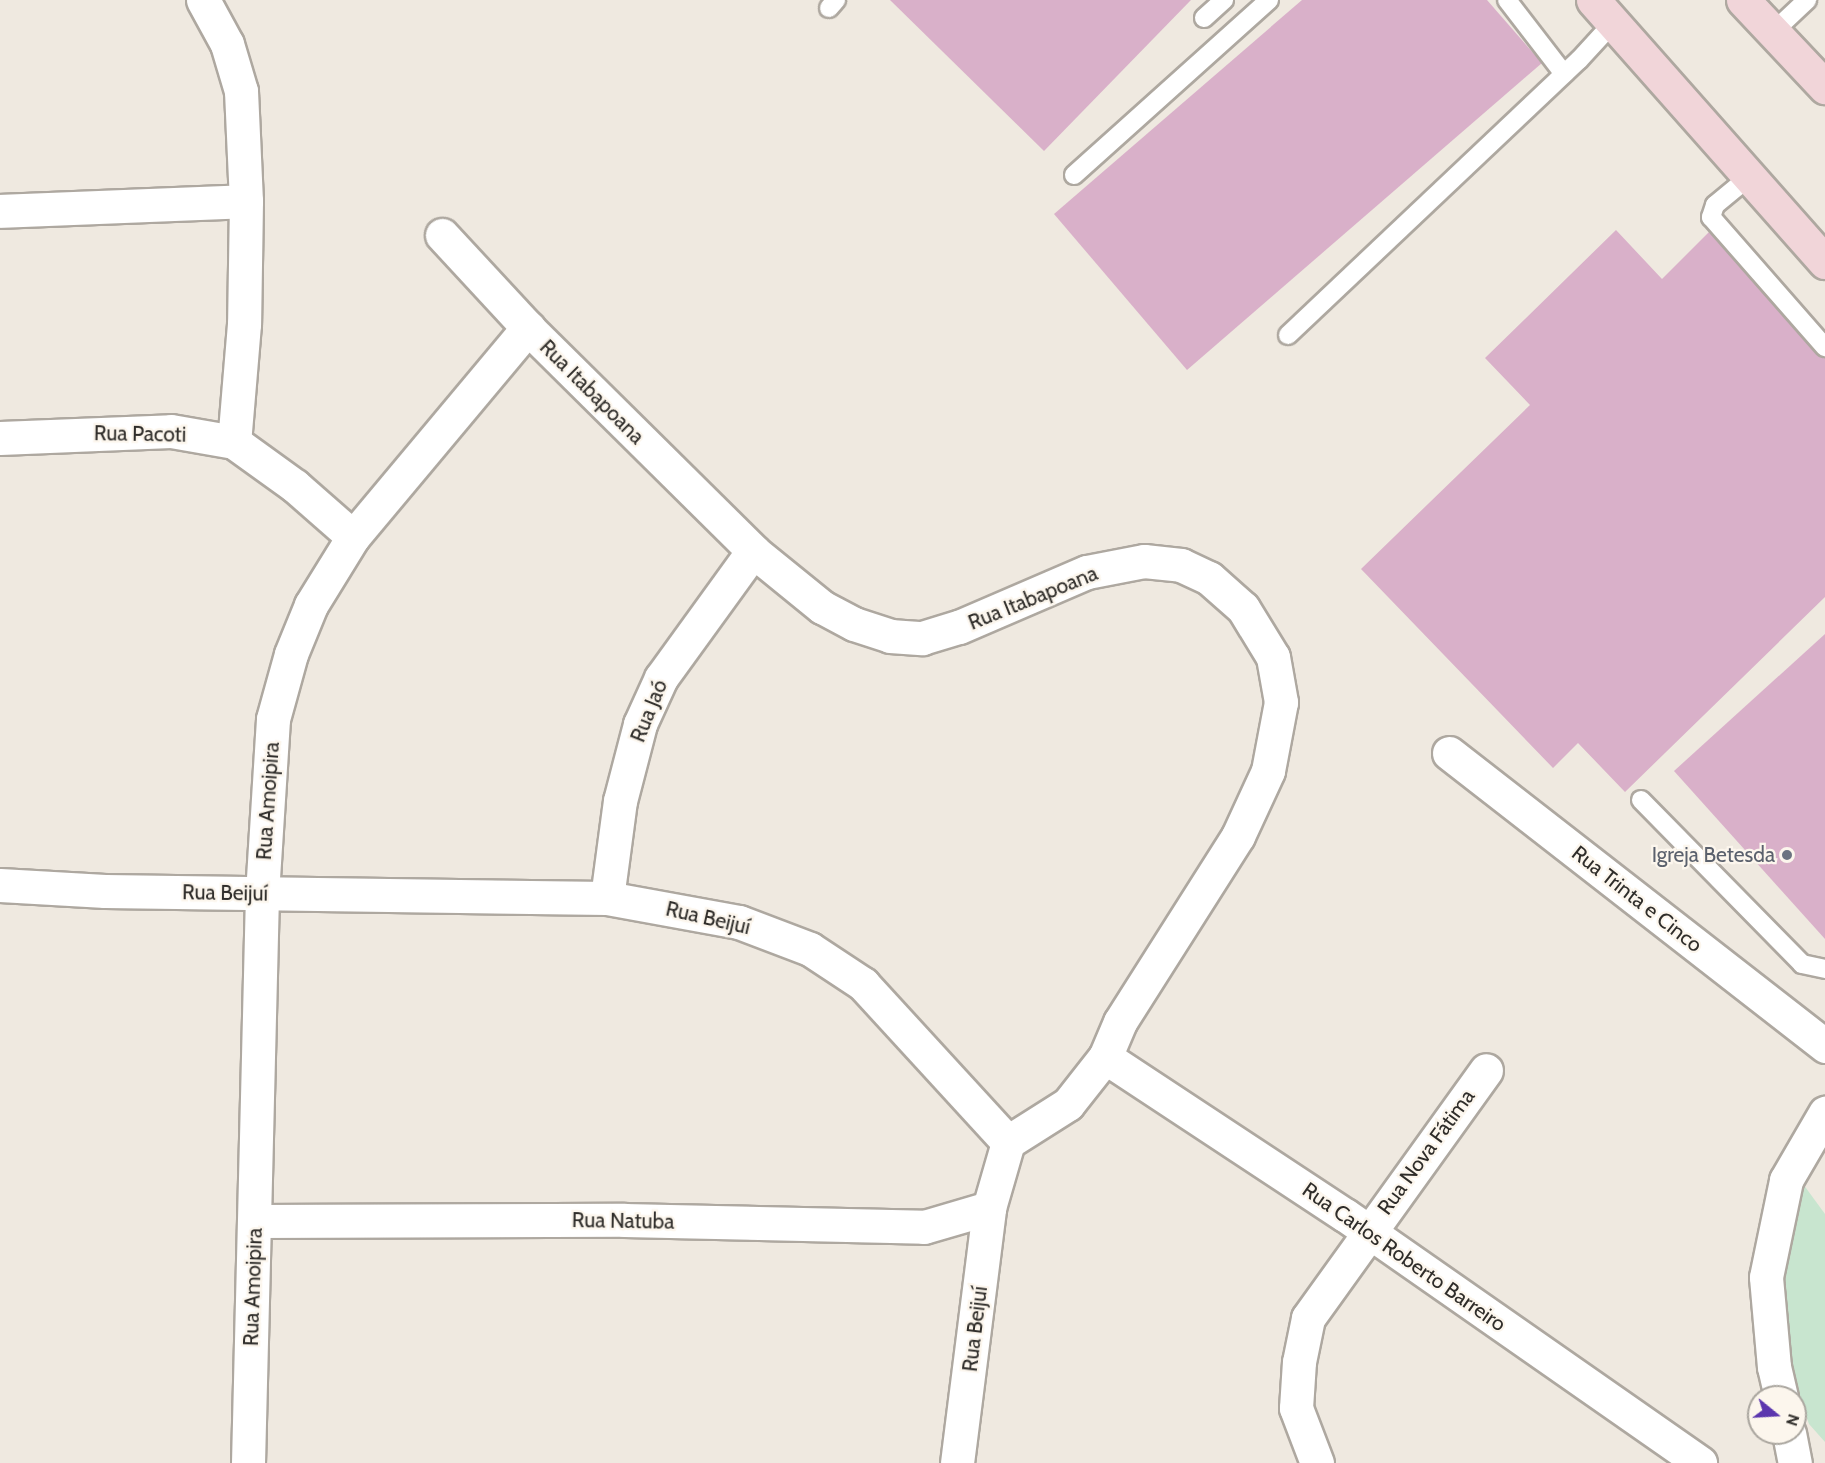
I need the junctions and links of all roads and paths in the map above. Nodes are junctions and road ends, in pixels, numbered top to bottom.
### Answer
1 (202, 0) edge
2 (1224, 0) edge
3 (1269, 0) edge
4 (1507, 0) edge
5 (1743, 0) edge
6 (1807, 0) edge
7 (1603, 11) edge
8 (1204, 18) dead end
9 (1773, 32) junction
10 (1564, 74) junction
11 (1825, 87) edge
12 (1074, 175) dead end
13 (1749, 177) junction
14 (246, 201) junction
15 (0, 211) edge
16 (442, 235) dead end
17 (1825, 262) edge
18 (528, 328) junction
19 (1288, 334) dead end
20 (1825, 347) edge
21 (0, 438) edge
22 (234, 442) junction
23 (353, 537) junction
24 (753, 551) junction
25 (1449, 753) dead end
26 (1641, 800) dead end
27 (0, 885) edge
28 (262, 894) junction
29 (607, 898) junction
30 (1825, 969) edge
31 (1825, 1046) edge
32 (1105, 1057) junction
33 (1486, 1070) dead end
34 (1825, 1113) edge
35 (1008, 1142) junction
36 (989, 1208) junction
37 (255, 1221) junction
38 (1368, 1231) junction
39 (1778, 1385) edge
40 (1792, 1445) edge
41 (248, 1463) edge
42 (957, 1463) edge
43 (1317, 1463) edge
44 (1700, 1463) edge
45 (1796, 1463) edge

1 - 14 street
2 - 8 lane
3 - 12 lane
4 - 10 lane
5 - 9 main road
6 - 9 lane
7 - 10 lane
7 - 13 main road
9 - 11 main road
10 - 19 lane
13 - 17 main road
13 - 20 lane
14 - 15 street
14 - 22 street
16 - 18 street, Rua Itabapoana
18 - 23 street, Rua Amoipira
18 - 24 street, Rua Itabapoana
21 - 22 street, Rua Pacoti
22 - 23 street, Rua Pacoti
23 - 28 street, Rua Amoipira
24 - 29 street, Rua Jaó
24 - 32 street, Rua Itabapoana
25 - 31 street, Rua Trinta e Cinco
26 - 30 lane
27 - 28 street, Rua Beijuí
28 - 29 street, Rua Beijuí
28 - 37 street, Rua Amoipira
29 - 35 street, Rua Beijuí
32 - 35 street, Rua Itabapoana
32 - 38 street, Rua Carlos Roberto Barreiro
33 - 38 street, Rua Nova Fátima
34 - 39 street
35 - 36 street, Rua Beijuí
36 - 37 street, Rua Natuba
36 - 42 street, Rua Beijuí
37 - 41 street, Rua Amoipira
38 - 43 street, Rua Nova Fátima
38 - 44 street, Rua Carlos Roberto Barreiro
40 - 45 street

